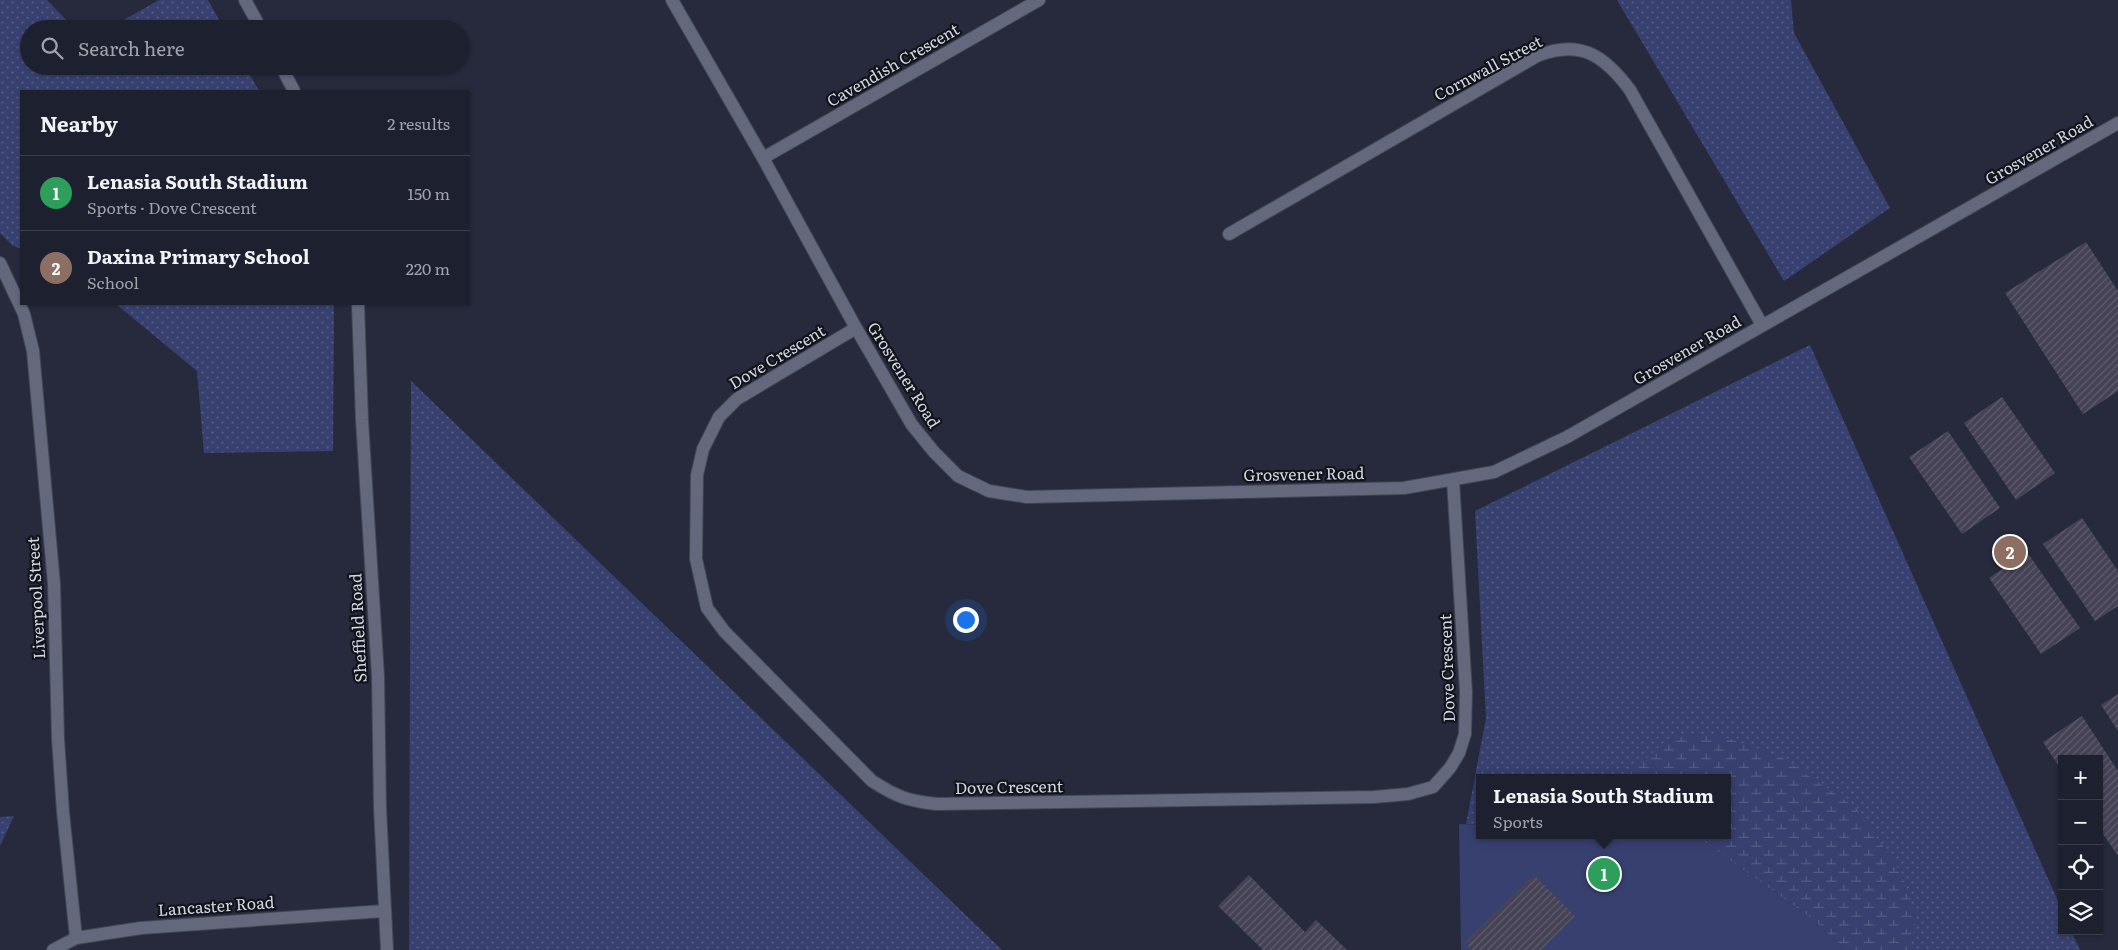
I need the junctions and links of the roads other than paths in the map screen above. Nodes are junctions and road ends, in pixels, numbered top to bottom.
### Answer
1 (245, 0) edge
2 (672, 0) edge
3 (1039, 0) edge
4 (256, 20) edge
5 (286, 75) edge
6 (293, 90) edge
7 (2118, 123) edge
8 (763, 158) junction
9 (1229, 234) dead end
10 (0, 264) edge
11 (358, 305) edge
12 (1762, 325) junction
13 (856, 328) junction
14 (1453, 480) junction
15 (384, 911) junction
16 (76, 938) junction
17 (53, 950) edge
18 (387, 950) edge

1 - 4 street
2 - 8 street, Grosvener Road
3 - 8 street, Cavendish Crescent
5 - 6 street
7 - 12 street, Grosvener Road
8 - 13 street, Grosvener Road
9 - 12 street, Cornwall Street
10 - 16 street, Liverpool Street
11 - 15 street, Sheffield Road
12 - 14 street, Grosvener Road
13 - 14 street, Grosvener Road
13 - 14 street, Dove Crescent
15 - 16 street, Lancaster Road
15 - 18 street, Sheffield Road
16 - 17 street, Lancaster Road

